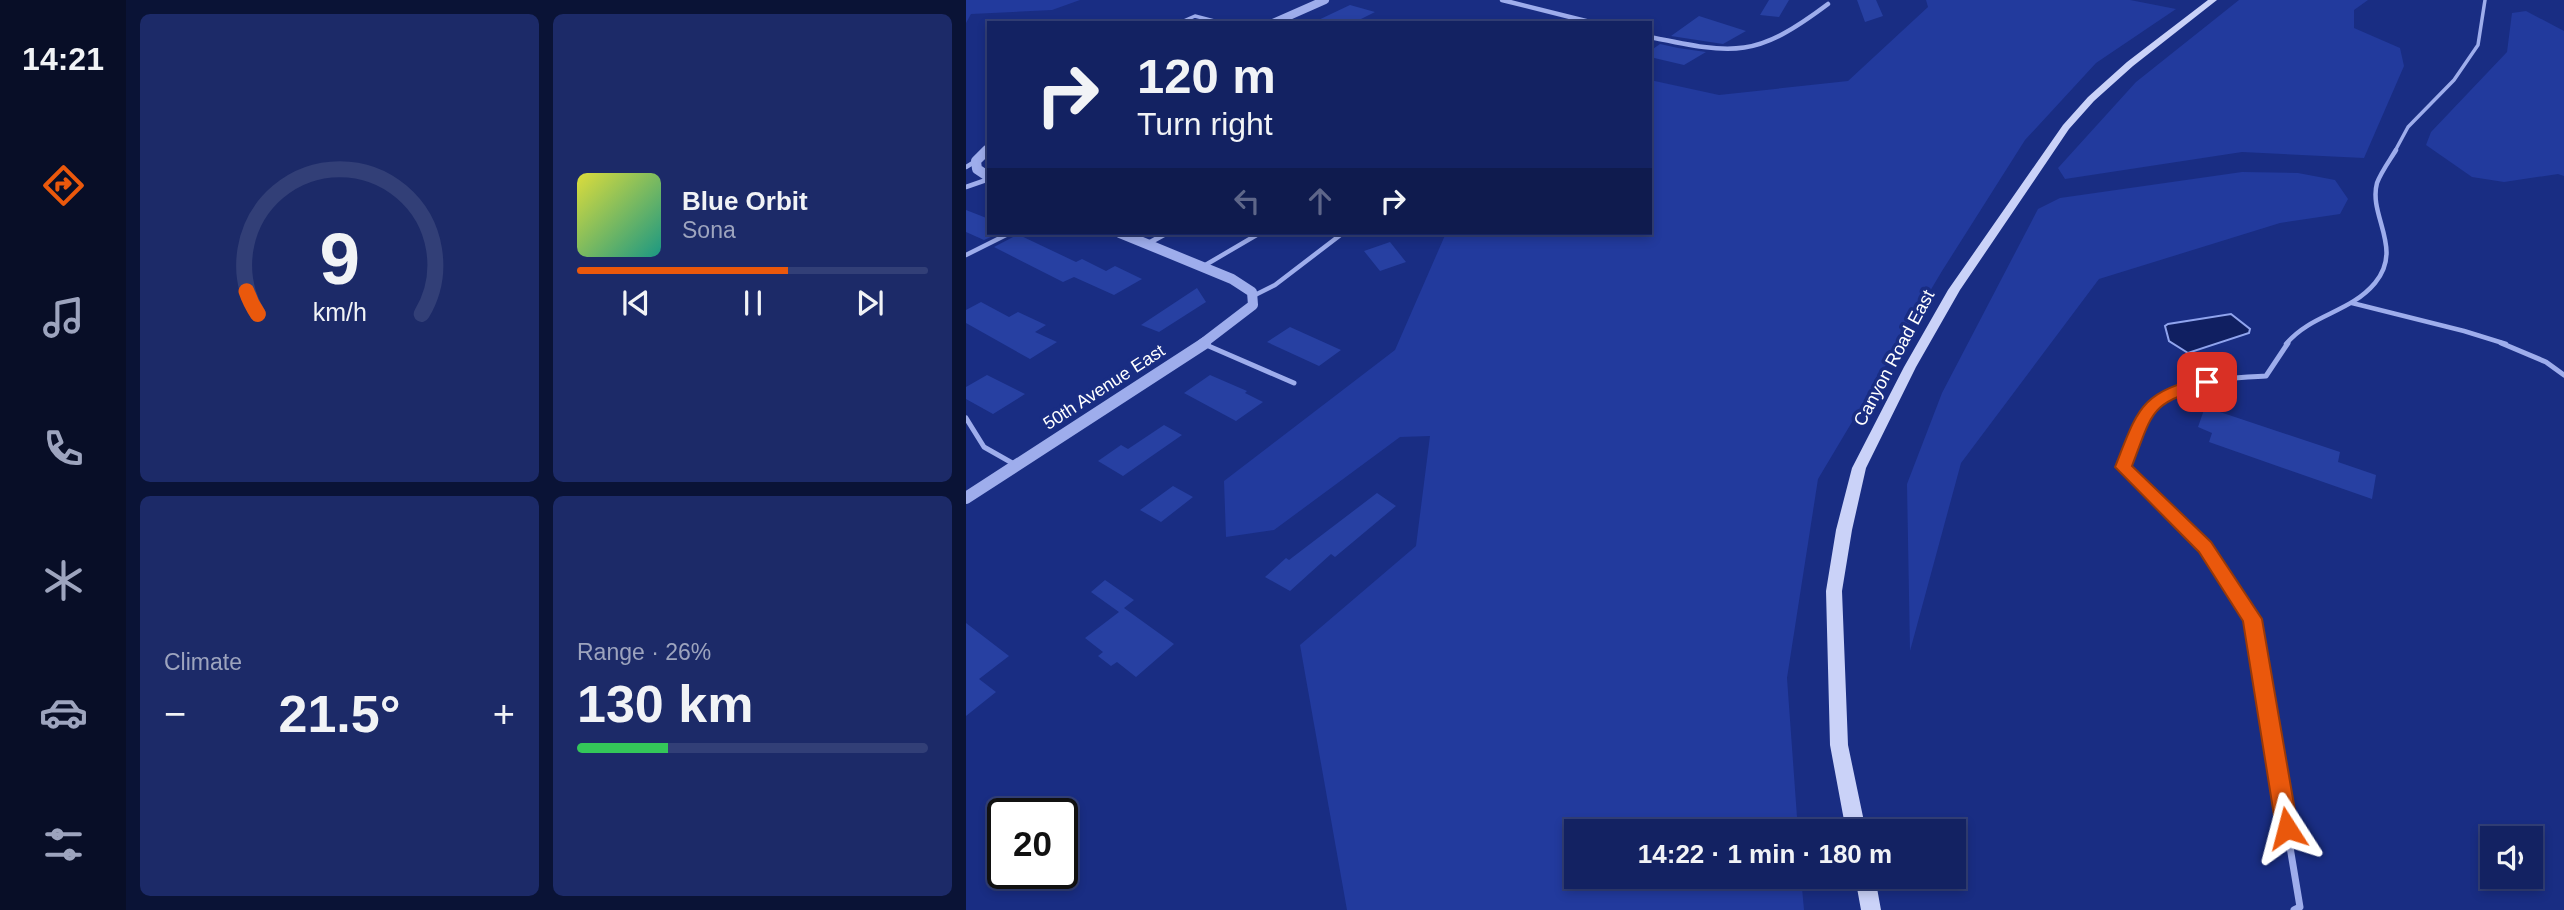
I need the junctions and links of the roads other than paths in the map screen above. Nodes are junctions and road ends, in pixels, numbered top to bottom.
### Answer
1 (1325, 0) edge
2 (1502, 0) edge
3 (2213, 0) edge
4 (2485, 0) edge
5 (1828, 4) dead end
6 (1184, 21) edge
7 (1214, 21) edge
8 (1278, 21) edge
9 (1586, 21) edge
10 (1652, 37) edge
11 (987, 150) edge
12 (969, 163) edge
13 (987, 176) edge
14 (987, 179) edge
15 (966, 187) edge
16 (1006, 235) edge
17 (1125, 235) edge
18 (1163, 235) edge
19 (1257, 235) edge
20 (1340, 235) edge
21 (1147, 244) junction
22 (966, 255) edge
23 (1202, 267) junction
24 (1254, 298) junction
25 (2352, 303) junction
26 (1204, 344) junction
27 (2564, 375) edge
28 (1294, 383) dead end
29 (966, 418) edge
30 (1017, 465) junction
31 (966, 498) edge
32 (1854, 819) edge
33 (1867, 889) edge
34 (1871, 910) edge
35 (2294, 910) edge

1 - 8 street
2 - 9 street
3 - 32 main road, Canyon Road East
4 - 25 lane
5 - 10 street
6 - 7 lane
11 - 12 street
12 - 13 street
14 - 15 lane
16 - 22 lane
17 - 21 street
18 - 21 street
19 - 23 lane
20 - 24 lane
21 - 23 street
23 - 24 street
24 - 26 street, 50th Avenue East
25 - 27 lane
25 - 35 lane
26 - 28 lane
26 - 30 street, 50th Avenue East
29 - 30 lane
30 - 31 street, 50th Avenue East
33 - 34 main road

